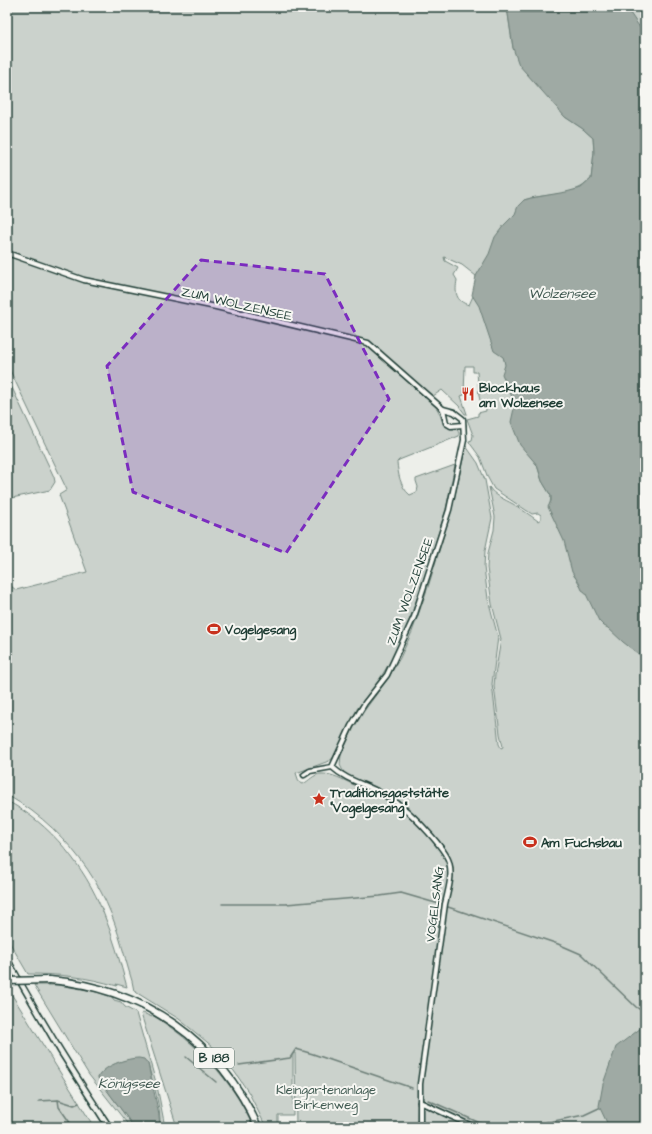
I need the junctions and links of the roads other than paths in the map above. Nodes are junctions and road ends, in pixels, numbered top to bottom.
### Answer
1 (7, 253) edge
2 (442, 409) junction
3 (463, 425) junction
4 (332, 767) junction
5 (304, 775) dead end
6 (7, 981) edge
7 (420, 1102) junction
8 (258, 1127) edge
9 (420, 1127) edge
10 (474, 1127) edge
11 (540, 1127) edge
12 (555, 1127) edge

1 - 2 street, ZUM WOLZENSEE
2 - 3 street, ZUM WOLZENSEE
2 - 3 street, ZUM WOLZENSEE
3 - 4 street, ZUM WOLZENSEE
4 - 5 street
4 - 7 street, VOGELSANG
6 - 8 main road, B 188, bridge
7 - 9 street, VOGELSANG
7 - 10 street
11 - 12 street

